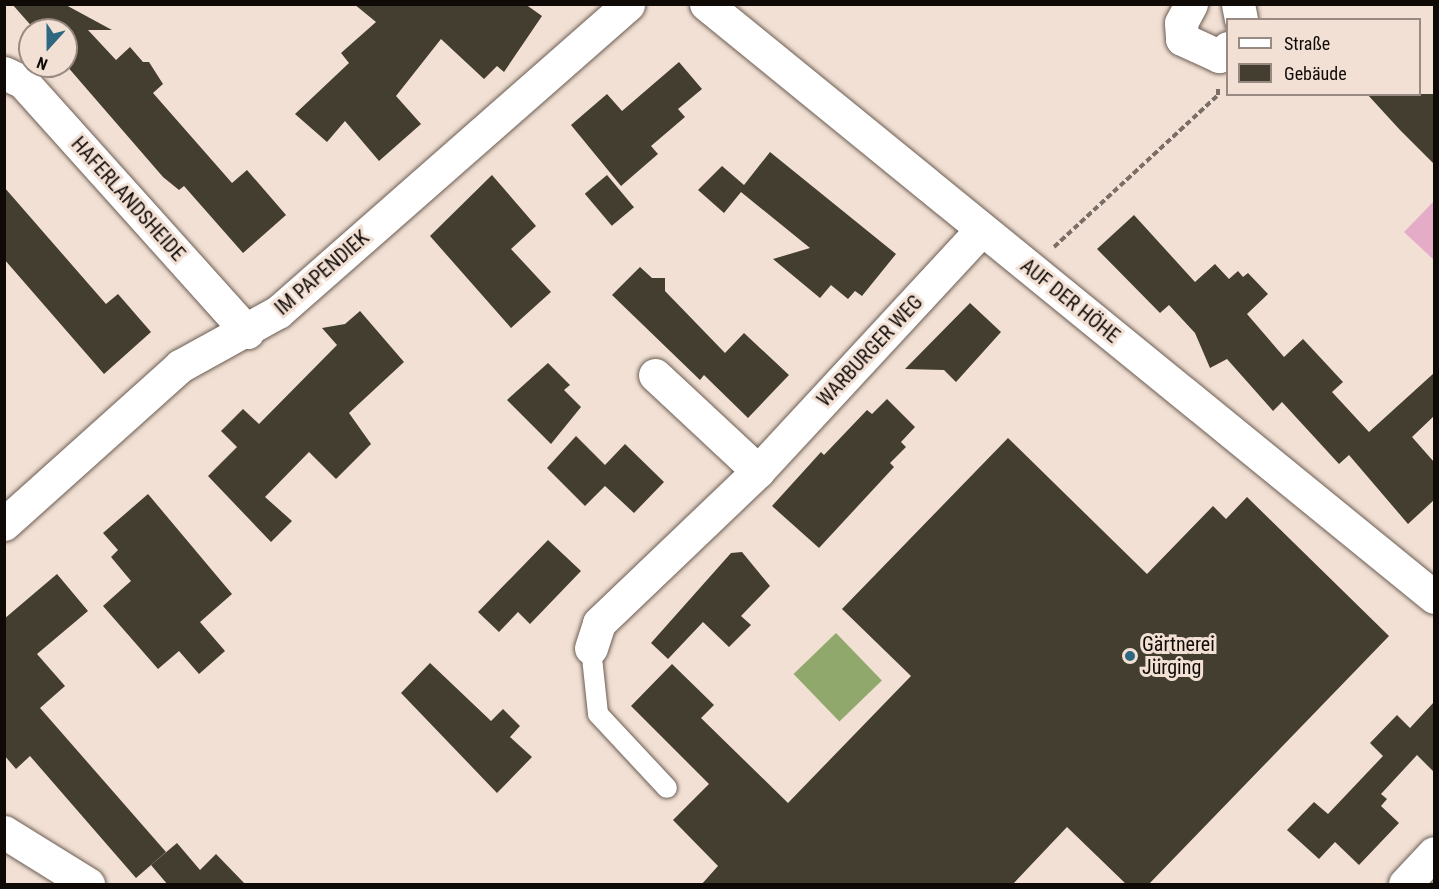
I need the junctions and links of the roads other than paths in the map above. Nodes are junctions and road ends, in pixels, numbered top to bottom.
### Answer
1 (628, 4) edge
2 (706, 4) edge
3 (1191, 4) edge
4 (1223, 52) edge
5 (4, 73) edge
6 (981, 230) junction
7 (247, 332) junction
8 (655, 375) dead end
9 (758, 471) junction
10 (4, 524) edge
11 (1434, 597) edge
12 (591, 648) joint
13 (667, 788) dead end
14 (4, 832) edge
15 (1434, 853) edge
16 (88, 885) edge
17 (1405, 885) edge

1 - 7 street, IM PAPENDIEK
2 - 6 street, AUF DER HÖHE
3 - 4 street
5 - 7 street, HAFERLANDSHEIDE
6 - 9 street, WARBURGER WEG
6 - 11 street, AUF DER HÖHE
7 - 10 street, IM PAPENDIEK
8 - 9 street
9 - 12 street, WARBURGER WEG
12 - 13 lane
14 - 16 street
15 - 17 street

